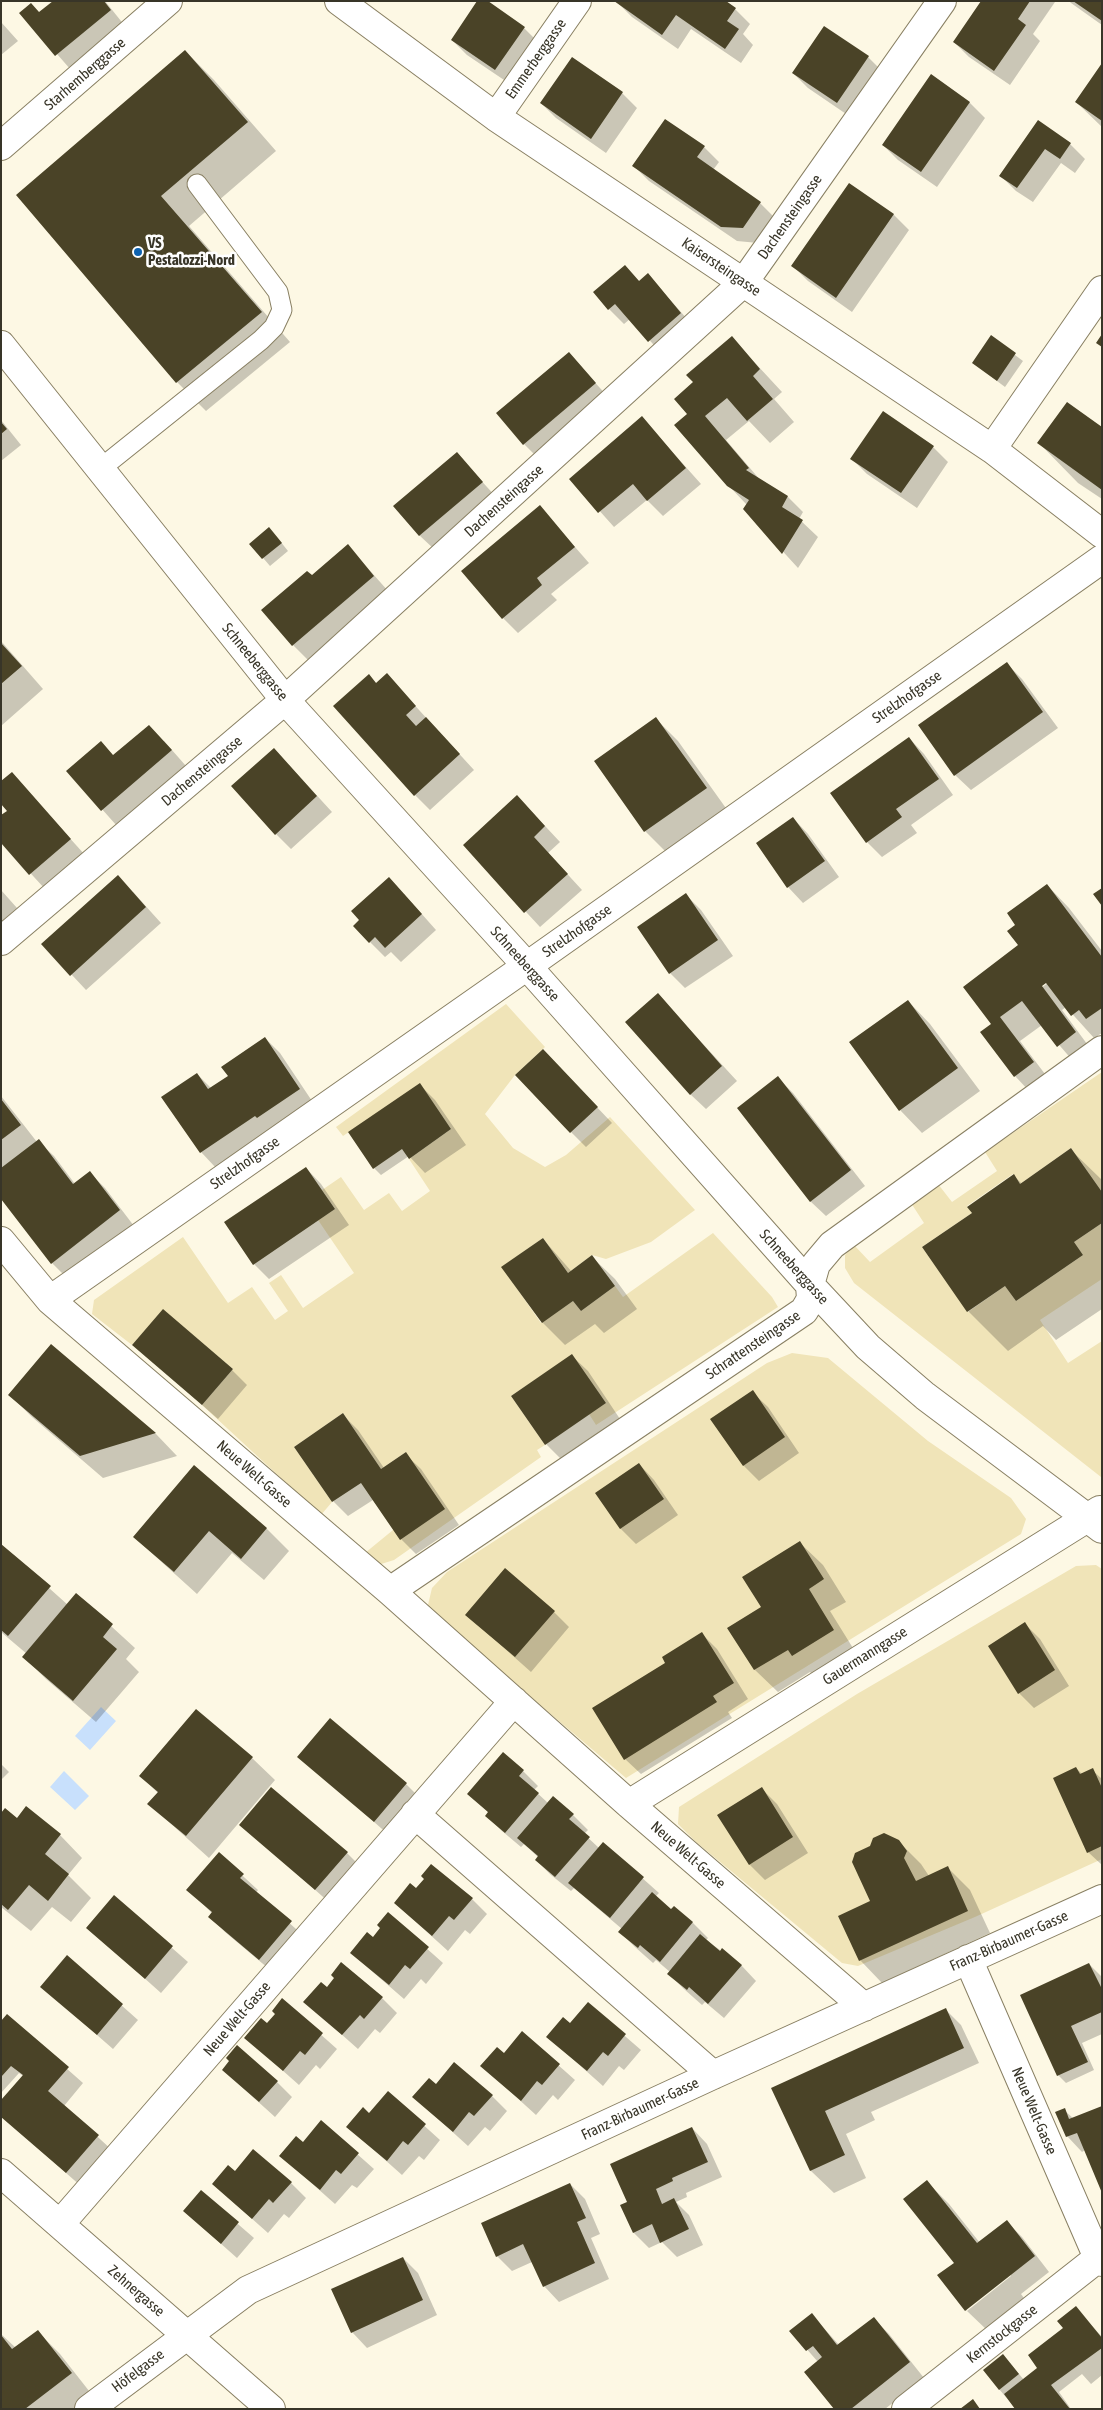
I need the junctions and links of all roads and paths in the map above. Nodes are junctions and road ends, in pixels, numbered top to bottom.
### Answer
1 (168, 1) edge
2 (339, 1) edge
3 (577, 1) edge
4 (942, 1) edge
5 (496, 117) junction
6 (1, 146) edge
7 (197, 184) dead end
8 (744, 282) junction
9 (1102, 290) edge
10 (1, 345) edge
11 (992, 450) junction
12 (100, 469) junction
13 (1102, 534) edge
14 (1102, 559) edge
15 (285, 700) junction
16 (1, 941) edge
17 (527, 966) junction
18 (1102, 1050) edge
19 (1, 1241) edge
20 (810, 1285) junction
21 (50, 1300) junction
22 (1097, 1519) edge
23 (390, 1591) junction
24 (514, 1701) junction
25 (629, 1804) junction
26 (415, 1814) junction
27 (1102, 1899) edge
28 (968, 1960) junction
29 (864, 2007) junction
30 (713, 2075) junction
31 (1, 2173) edge
32 (60, 2224) junction
33 (1100, 2260) edge
34 (187, 2334) junction
35 (89, 2409) edge
36 (271, 2409) edge
37 (906, 2409) edge

1 - 6 street, Starhemberggasse
2 - 5 street, Kaisersteingasse
3 - 5 street, Emmerberggasse
4 - 8 street, Dachensteingasse
5 - 8 street, Kaisersteingasse
7 - 12 lane
8 - 11 street, Kaisersteingasse
8 - 15 street, Dachensteingasse
9 - 11 street
10 - 12 street, Schneeberggasse
11 - 13 street, Kaisersteingasse
12 - 15 street, Schneeberggasse
14 - 17 street, Strelzhofgasse
15 - 16 street, Dachensteingasse
15 - 17 street, Schneeberggasse
17 - 20 street, Schneeberggasse
17 - 21 street, Strelzhofgasse
18 - 20 street, Schrattensteingasse
19 - 21 street, Neue Welt-Gasse
20 - 22 street, Schneeberggasse
20 - 23 street, Schrattensteingasse
21 - 23 street, Neue Welt-Gasse
22 - 25 street, Gauermanngasse
23 - 24 street, Neue Welt-Gasse
24 - 25 street, Neue Welt-Gasse
24 - 26 street, Neue Welt-Gasse
25 - 29 street, Neue Welt-Gasse
26 - 30 street
26 - 32 street, Neue Welt-Gasse
27 - 28 street, Franz-Birbaumer-Gasse
28 - 29 street, Franz-Birbaumer-Gasse
28 - 33 street, Neue Welt-Gasse
29 - 30 street, Franz-Birbaumer-Gasse
30 - 34 street, Franz-Birbaumer-Gasse
31 - 32 street, Zehnergasse
32 - 34 street, Zehnergasse
33 - 37 street, Kernstockgasse
34 - 35 street, Höfelgasse
34 - 36 street, Zehnergasse

